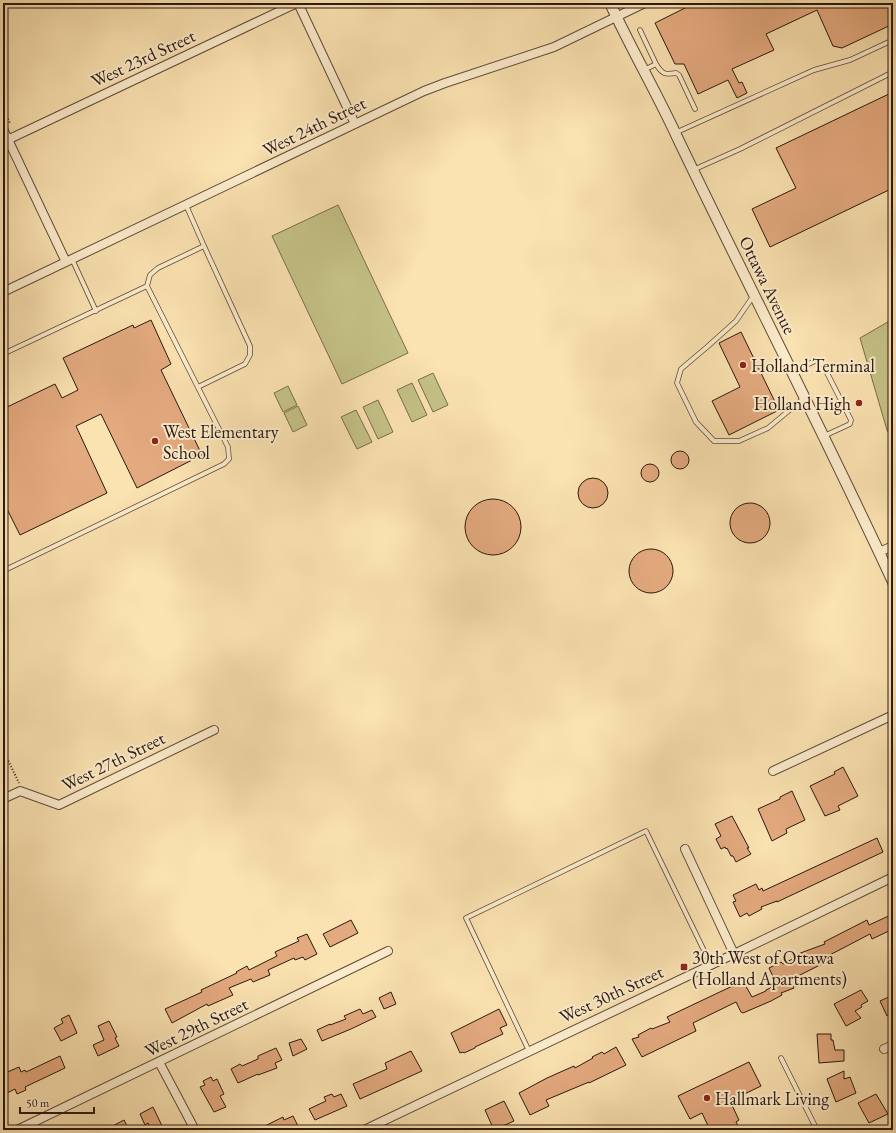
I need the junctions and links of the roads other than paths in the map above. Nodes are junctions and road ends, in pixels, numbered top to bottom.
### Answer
1 (297, 3) edge
2 (610, 3) edge
3 (645, 3) edge
4 (616, 17) junction
5 (640, 30) dead end
6 (893, 40) edge
7 (656, 64) junction
8 (643, 70) junction
9 (893, 72) edge
10 (696, 109) dead end
11 (355, 124) junction
12 (3, 129) edge
13 (675, 133) junction
14 (6, 141) edge
15 (693, 170) junction
16 (186, 205) junction
17 (204, 246) junction
18 (69, 261) junction
19 (147, 286) junction
20 (3, 292) edge
21 (754, 294) junction
22 (96, 311) junction
23 (3, 354) edge
24 (792, 372) junction
25 (198, 387) junction
26 (804, 398) junction
27 (823, 437) junction
28 (893, 546) edge
29 (879, 552) junction
30 (3, 571) edge
31 (893, 582) edge
32 (893, 715) edge
33 (214, 730) dead end
34 (773, 771) dead end
35 (3, 799) edge
36 (686, 849) dead end
37 (893, 877) edge
38 (388, 951) dead end
39 (734, 954) junction
40 (711, 964) junction
41 (893, 1045) edge
42 (884, 1049) dead end
43 (529, 1051) junction
44 (781, 1058) dead end
45 (159, 1062) junction
46 (17, 1130) edge
47 (195, 1130) edge
48 (364, 1130) edge
49 (818, 1130) edge

1 - 11 street
1 - 14 street, West 23rd Street
2 - 4 street, Ottawa Avenue
3 - 4 street, West 24th Street
4 - 8 street, Ottawa Avenue
4 - 11 street, West 24th Street
5 - 7 lane
6 - 13 lane
7 - 8 lane
7 - 10 lane
8 - 13 street, Ottawa Avenue
9 - 15 lane
11 - 16 street, West 24th Street
12 - 14 street
13 - 15 street, Ottawa Avenue
14 - 18 street
15 - 21 street, Ottawa Avenue
16 - 17 lane
16 - 18 street, West 24th Street
17 - 19 lane
17 - 25 lane
18 - 20 street, West 24th Street
18 - 22 lane
19 - 22 lane
19 - 25 lane
21 - 24 street, Ottawa Avenue
21 - 26 lane
22 - 23 lane
24 - 26 street, Ottawa Avenue
24 - 27 lane
25 - 30 lane
26 - 27 street, Ottawa Avenue
27 - 29 street, Ottawa Avenue
28 - 29 street
29 - 31 street, Ottawa Avenue
32 - 34 street
33 - 35 street, West 27th Street
36 - 39 street
37 - 39 street, West 30th Street
38 - 45 street, West 29th Street
39 - 40 street, West 30th Street
40 - 43 street, West 30th Street
40 - 43 lane
41 - 42 street
43 - 48 street, West 30th Street
44 - 49 lane
45 - 46 street, West 29th Street
45 - 47 street

